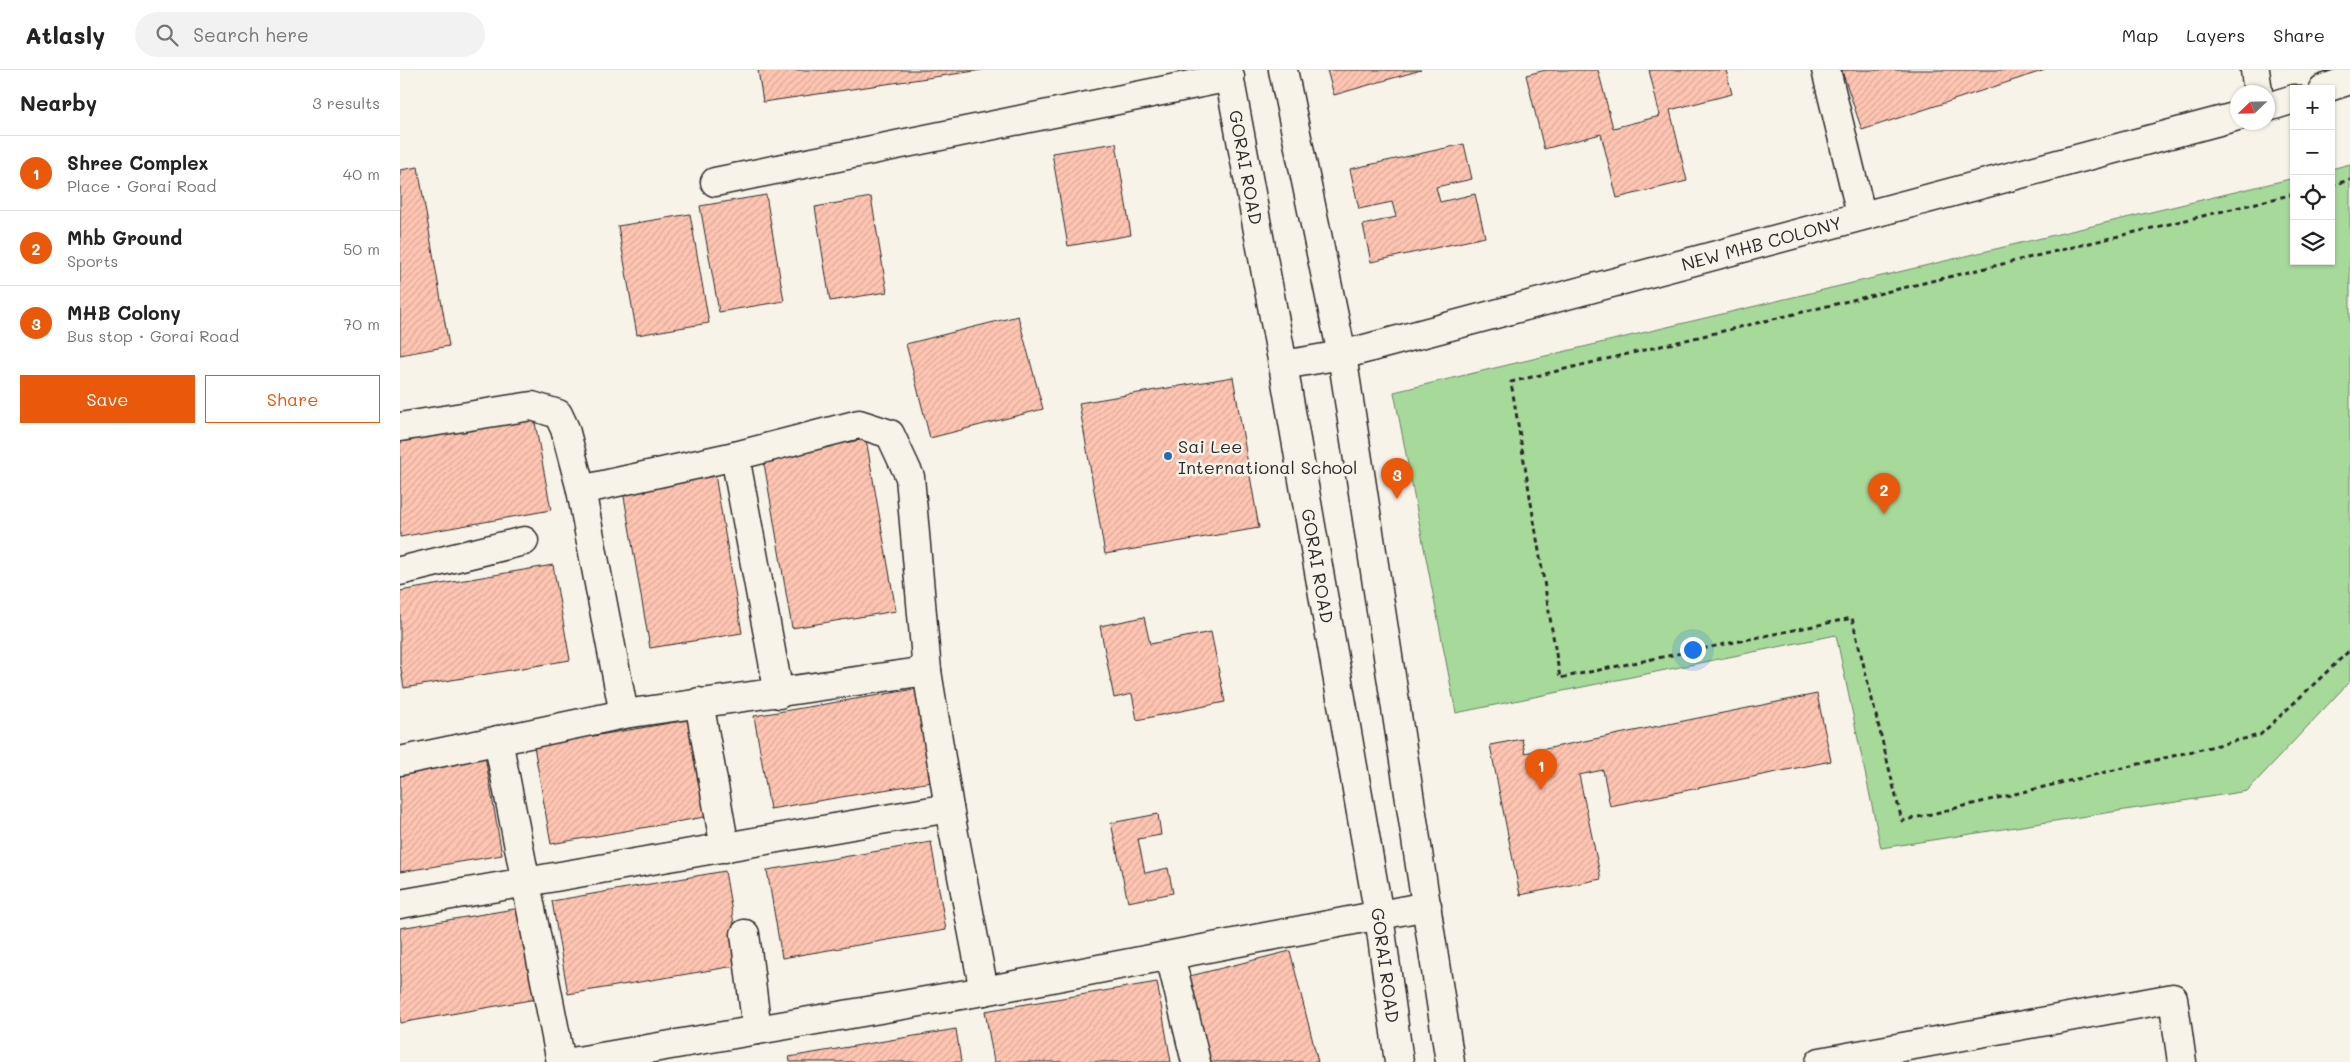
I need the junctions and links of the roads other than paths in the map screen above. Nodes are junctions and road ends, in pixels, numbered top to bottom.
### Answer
1 (1283, 70) edge
2 (1826, 70) edge
3 (2255, 70) edge
4 (1229, 74) edge
5 (2350, 80) edge
6 (2257, 85) edge
7 (2335, 85) edge
8 (2290, 100) edge
9 (2275, 106) edge
10 (2230, 118) edge
11 (715, 182) dead end
12 (1861, 214) junction
13 (1342, 355) junction
14 (1283, 364) junction
15 (400, 427) edge
16 (735, 456) junction
17 (581, 490) junction
18 (524, 541) dead end
19 (400, 571) edge
20 (927, 671) junction
21 (779, 694) junction
22 (699, 702) junction
23 (624, 714) junction
24 (498, 740) junction
25 (400, 761) edge
26 (949, 808) junction
27 (725, 848) junction
28 (526, 882) junction
29 (400, 904) edge
30 (1427, 906) junction
31 (1379, 916) junction
32 (745, 934) dead end
33 (1170, 956) junction
34 (984, 991) junction
35 (757, 1030) junction
36 (561, 1062) edge
37 (572, 1062) edge
38 (1196, 1062) edge
39 (1399, 1062) edge
40 (1450, 1062) edge
41 (1820, 1062) edge
42 (2182, 1062) edge

1 - 13 street
2 - 12 street
3 - 6 street
4 - 11 street
4 - 14 street, GORAI ROAD
5 - 7 street
8 - 9 street
10 - 12 street, NEW MHB COLONY
12 - 13 street, NEW MHB COLONY
13 - 14 street, NEW MHB COLONY
13 - 30 street
14 - 31 street, GORAI ROAD
15 - 17 street
16 - 17 street
16 - 20 street
16 - 21 street
17 - 23 street
18 - 19 street
20 - 21 street
20 - 26 street
21 - 22 street
22 - 23 street
22 - 27 street
23 - 24 street
24 - 25 street
24 - 28 street
26 - 27 street
26 - 34 street
27 - 28 street
28 - 29 street
28 - 36 street
30 - 31 street
30 - 40 street
31 - 33 street
31 - 39 street, GORAI ROAD
32 - 35 street
33 - 34 street
33 - 38 street
34 - 35 street
35 - 37 street
41 - 42 street

